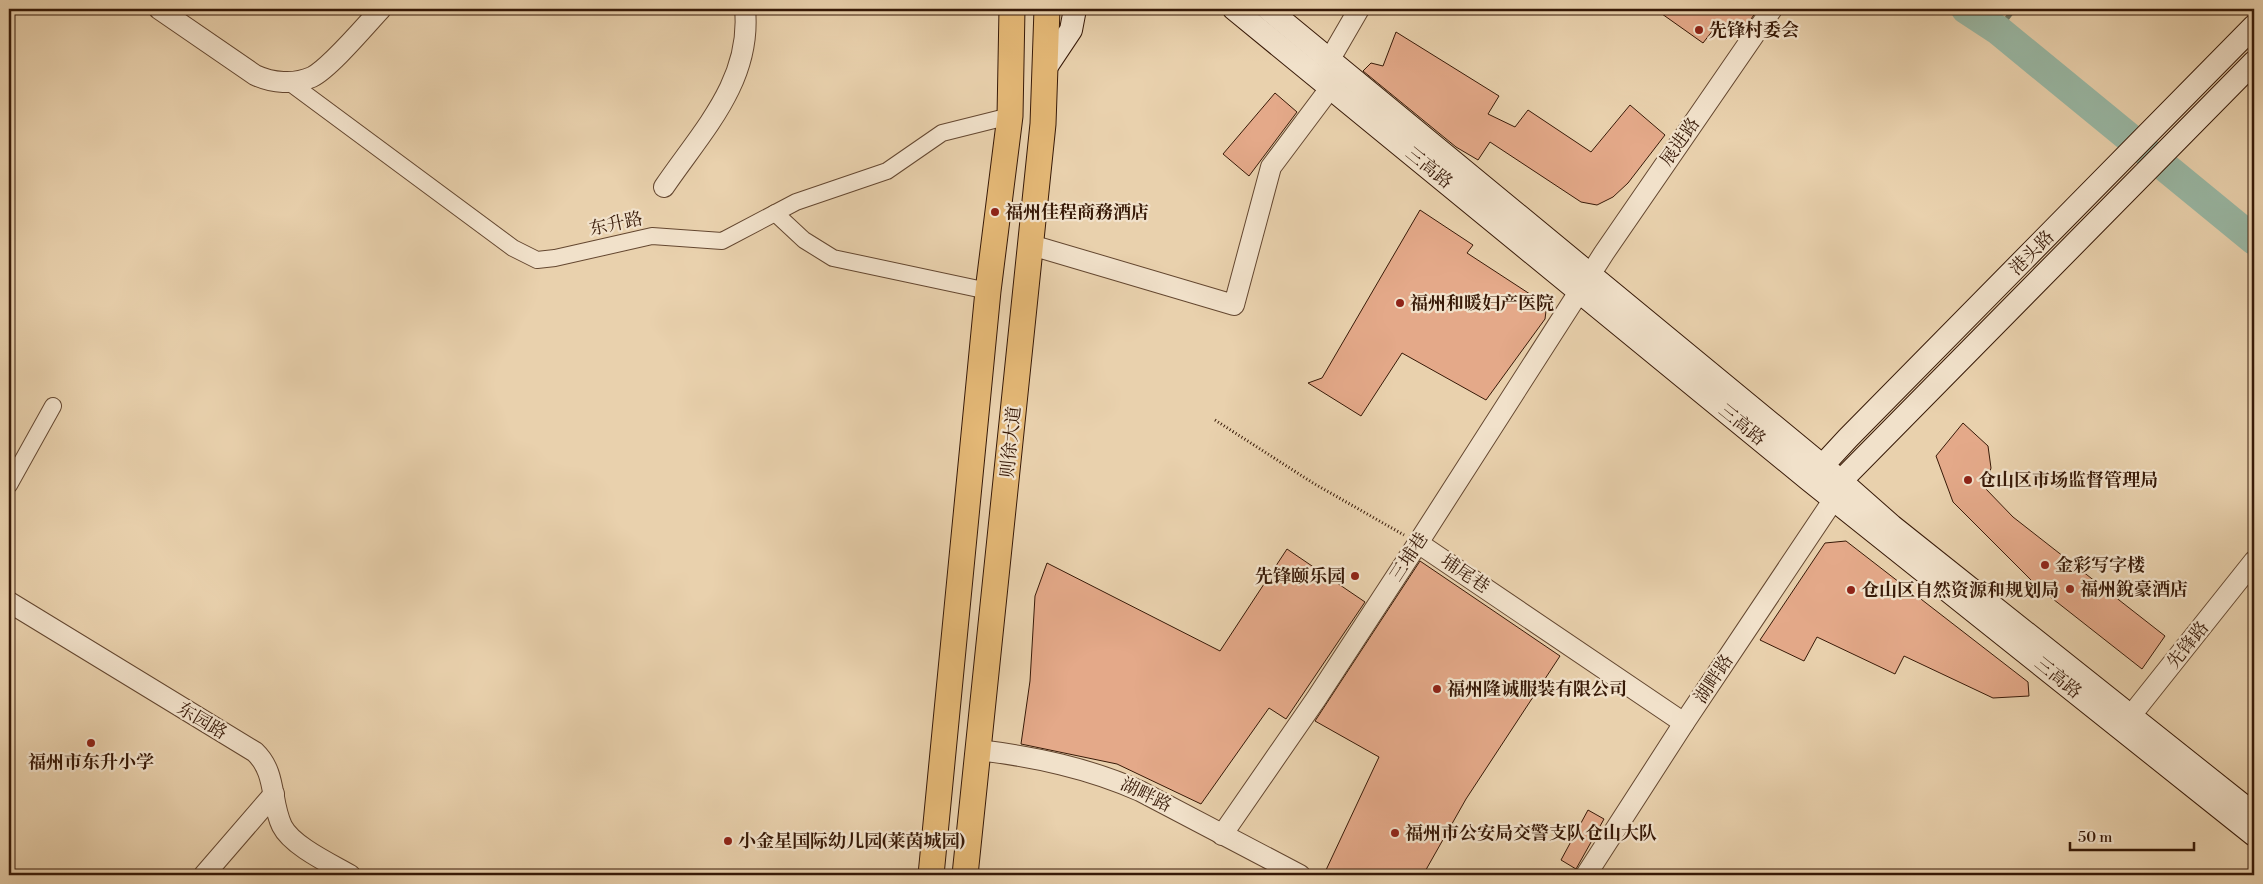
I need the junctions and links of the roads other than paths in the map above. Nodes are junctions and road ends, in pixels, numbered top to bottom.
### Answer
1 (158, 9) edge
2 (382, 9) edge
3 (745, 9) edge
4 (1007, 9) edge
5 (1012, 9) edge
6 (1047, 9) edge
7 (1075, 9) edge
8 (1234, 9) edge
9 (1268, 9) edge
10 (1359, 9) edge
11 (1772, 9) edge
12 (2254, 26) edge
13 (1011, 52) junction
14 (1330, 59) junction
15 (2254, 62) edge
16 (1045, 69) junction
17 (290, 82) junction
18 (1331, 87) junction
19 (1010, 116) junction
20 (664, 187) dead end
21 (776, 213) junction
22 (1032, 245) junction
23 (1585, 284) junction
24 (988, 291) junction
25 (53, 406) dead end
26 (1816, 473) junction
27 (9, 485) edge
28 (1836, 490) junction
29 (1418, 543) junction
30 (2254, 561) edge
31 (9, 602) edge
32 (2126, 722) junction
33 (1684, 723) junction
34 (979, 750) junction
35 (274, 794) junction
36 (2254, 814) edge
37 (1222, 835) junction
38 (2254, 835) edge
39 (204, 875) edge
40 (350, 875) edge
41 (931, 875) edge
42 (965, 875) edge
43 (1300, 875) edge
44 (1586, 875) edge

1 - 17 street
2 - 17 street
3 - 20 street
4 - 13 main road
5 - 13 main road, 则徐大道
6 - 16 main road, 则徐大道
7 - 16 main road
8 - 18 main road, 三高路
9 - 14 main road, 三高路
10 - 14 street
11 - 23 street, 展进路
12 - 26 main road, 港头路
13 - 19 main road, 则徐大道
14 - 23 main road, 三高路
15 - 28 main road, 港头路
16 - 22 main road, 则徐大道
17 - 21 street, 东升路
18 - 22 street
18 - 23 main road, 三高路
19 - 21 street, 东升路
19 - 24 main road, 则徐大道
21 - 24 street
22 - 34 main road, 则徐大道
23 - 26 main road, 三高路
23 - 29 street, 三埔巷
24 - 41 main road, 则徐大道
25 - 27 street
26 - 28 main road, 三高路
28 - 32 main road, 三高路
28 - 33 street, 湖畔路
29 - 33 street, 埔尾巷
29 - 37 street, 三埔巷
30 - 32 street, 先锋路
31 - 35 street, 东园路
32 - 36 main road, 三高路
32 - 38 main road, 三高路
33 - 44 street, 湖畔路
34 - 37 street, 湖畔路
34 - 42 main road, 则徐大道
35 - 39 street
35 - 40 street, 东园路
37 - 43 street, 湖畔路

